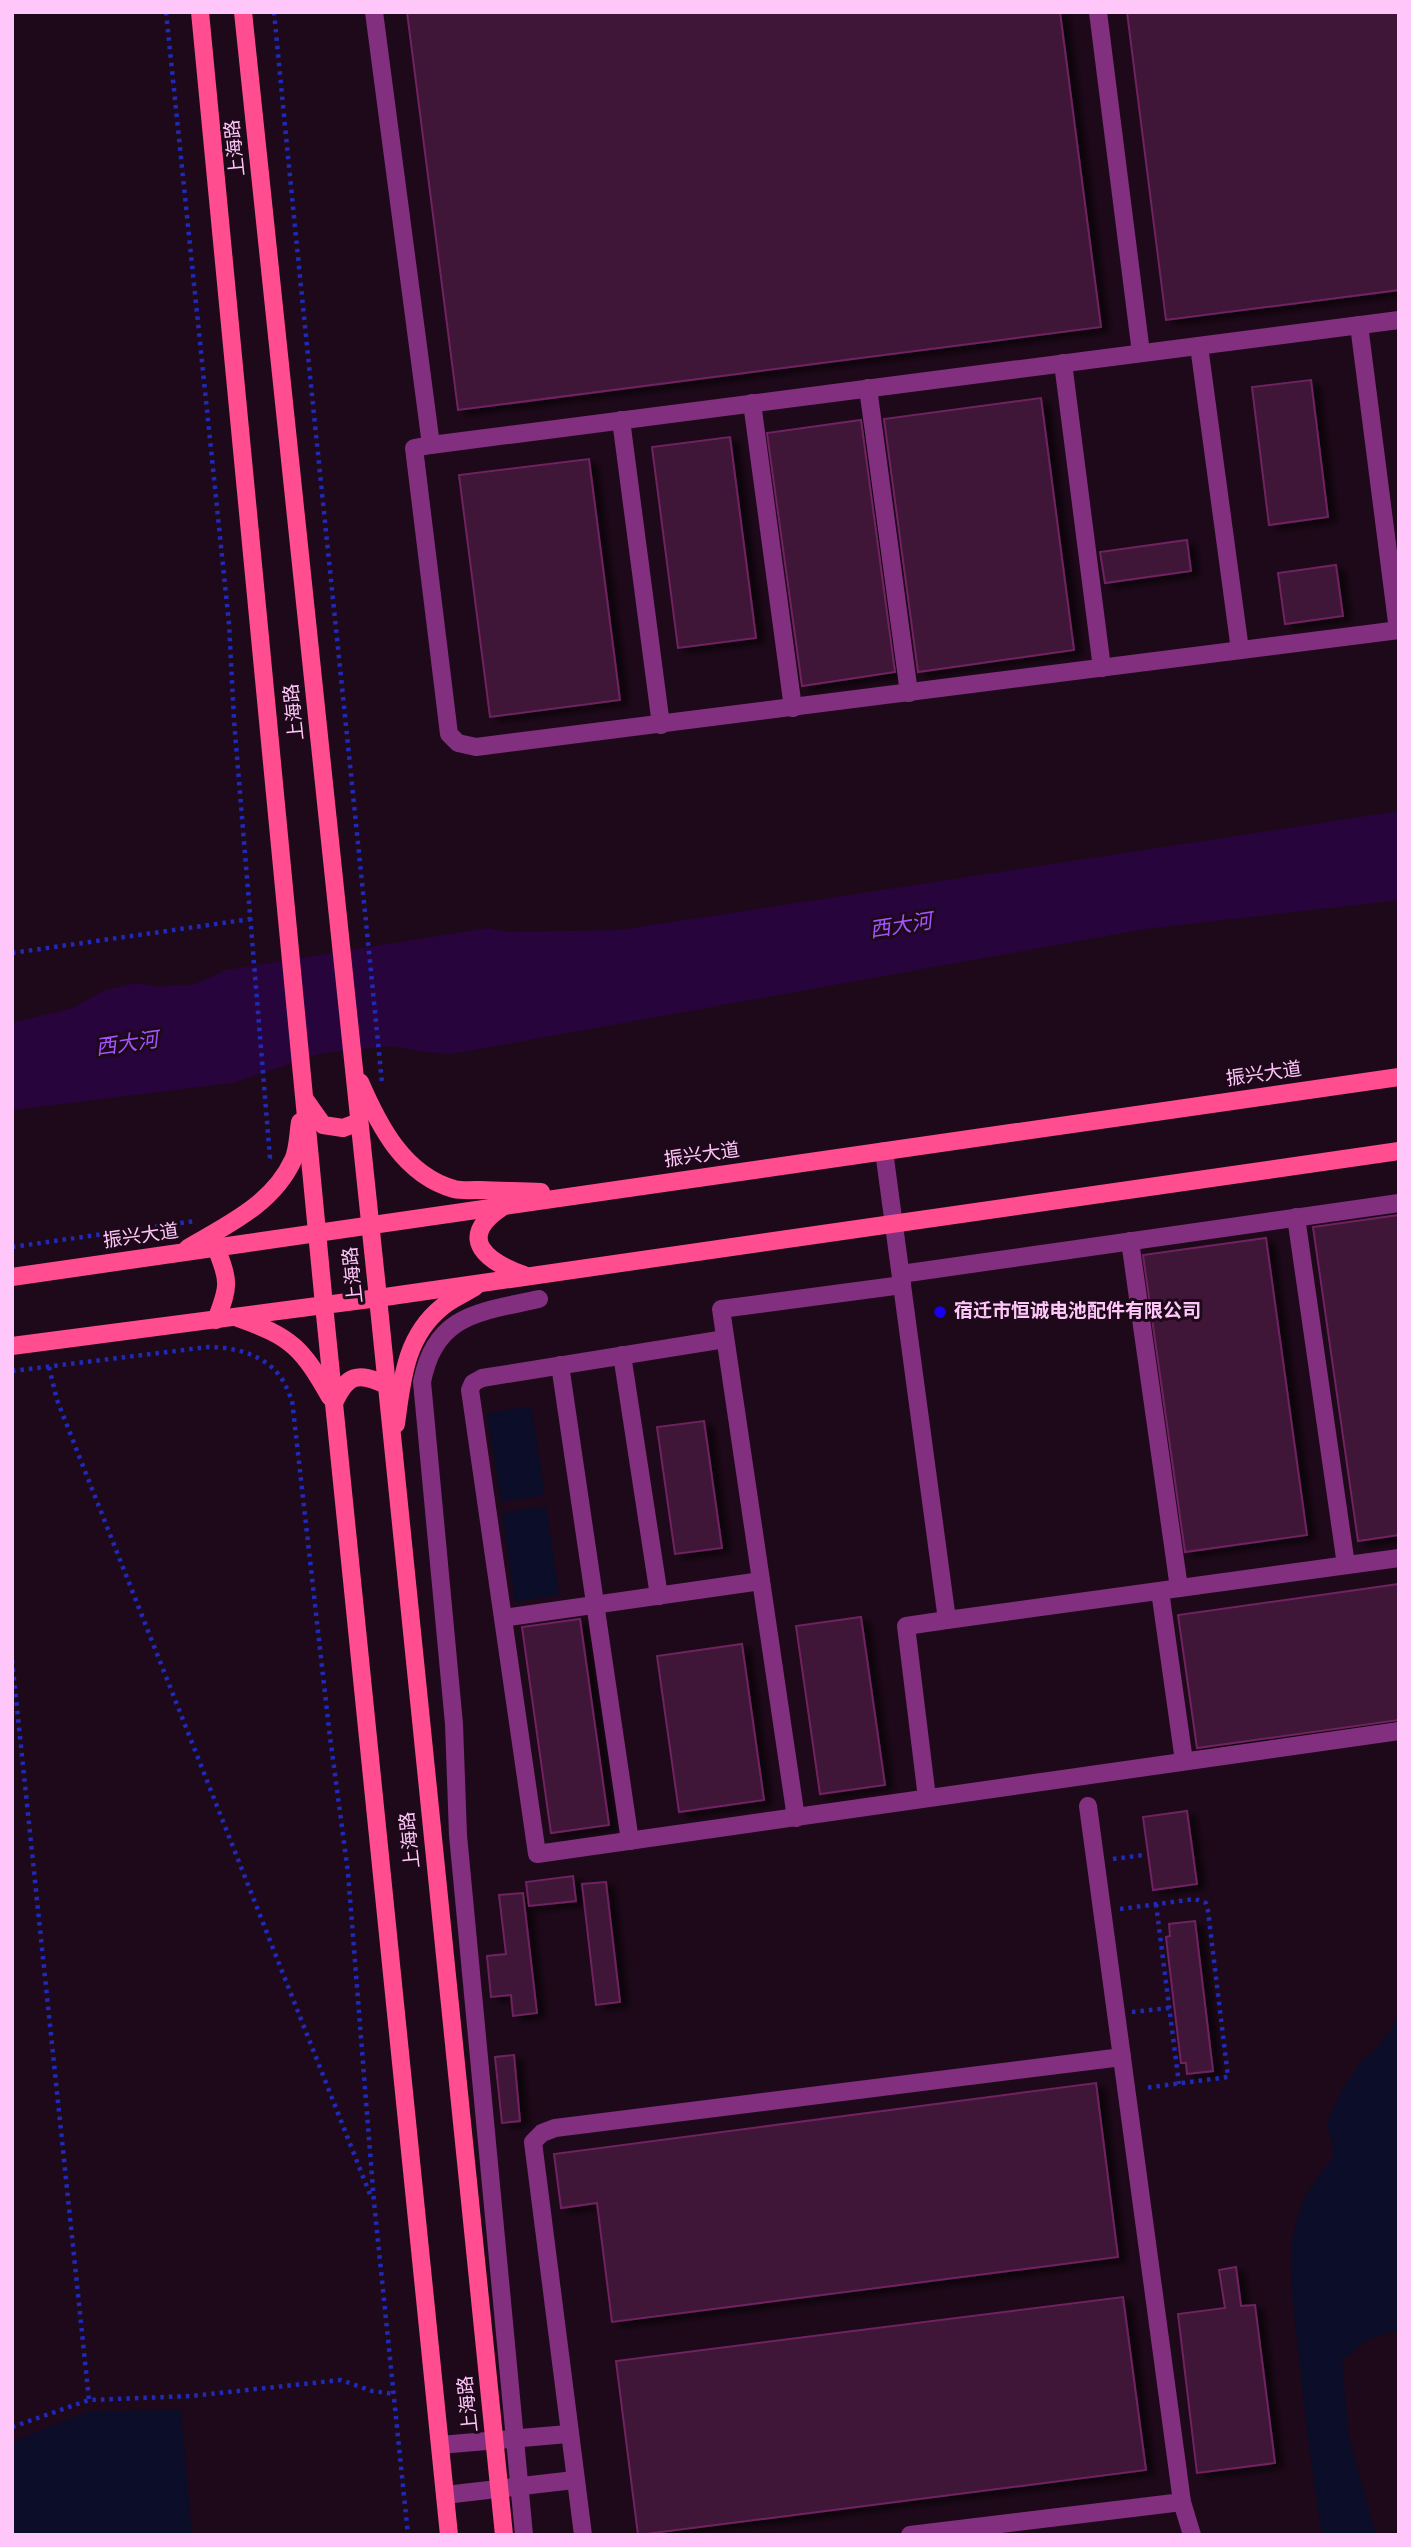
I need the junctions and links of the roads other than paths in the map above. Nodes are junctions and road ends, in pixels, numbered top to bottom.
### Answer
1 (200, 12) edge
2 (243, 12) edge
3 (374, 12) edge
4 (1098, 12) edge
5 (1399, 320) edge
6 (1359, 325) junction
7 (1199, 346) junction
8 (1141, 353) junction
9 (1063, 363) junction
10 (868, 388) junction
11 (752, 403) junction
12 (621, 420) junction
13 (432, 444) junction
14 (1398, 630) edge
15 (1240, 650) junction
16 (1102, 668) junction
17 (909, 693) junction
18 (793, 708) junction
19 (661, 725) junction
20 (353, 1065) junction
21 (1399, 1076) edge
22 (304, 1098) junction
23 (359, 1122) junction
24 (884, 1151) junction
25 (1399, 1151) edge
26 (590, 1193) junction
27 (1399, 1203) edge
28 (503, 1206) junction
29 (1296, 1217) junction
30 (894, 1224) junction
31 (370, 1225) junction
32 (317, 1233) junction
33 (1130, 1241) junction
34 (216, 1247) junction
35 (181, 1252) junction
36 (527, 1276) junction
37 (12, 1277) edge
38 (901, 1280) junction
39 (482, 1283) junction
40 (378, 1298) junction
41 (540, 1299) dead end
42 (324, 1305) junction
43 (235, 1317) junction
44 (216, 1320) junction
45 (725, 1339) junction
46 (12, 1346) edge
47 (622, 1355) junction
48 (560, 1365) junction
49 (386, 1385) junction
50 (334, 1403) junction
51 (393, 1452) junction
52 (1399, 1558) edge
53 (1346, 1565) junction
54 (761, 1581) junction
55 (1179, 1588) junction
56 (1160, 1591) junction
57 (659, 1595) junction
58 (595, 1605) junction
59 (503, 1618) junction
60 (947, 1620) junction
61 (1399, 1731) edge
62 (1184, 1762) junction
63 (927, 1798) junction
64 (1088, 1806) dead end
65 (796, 1818) junction
66 (629, 1841) junction
67 (1122, 2057) junction
68 (568, 2434) junction
69 (515, 2438) junction
70 (494, 2440) junction
71 (440, 2445) junction
72 (574, 2480) junction
73 (519, 2487) junction
74 (499, 2489) junction
75 (445, 2494) junction
76 (1182, 2501) junction
77 (449, 2535) edge
78 (504, 2535) edge
79 (524, 2535) edge
80 (583, 2535) edge
81 (910, 2535) edge
82 (1192, 2535) edge

1 - 22 main road, 上海路
2 - 20 main road, 上海路
3 - 13 lane
4 - 8 lane
5 - 6 lane
6 - 7 lane
6 - 14 lane
7 - 8 lane
7 - 15 lane
8 - 9 lane
9 - 10 lane
9 - 16 lane
10 - 11 lane
10 - 17 lane
11 - 12 lane
11 - 18 lane
12 - 13 lane
12 - 19 lane
13 - 19 lane
14 - 15 lane
15 - 16 lane
16 - 17 lane
17 - 18 lane
18 - 19 lane
20 - 23 main road, 上海路
20 - 26 main road
21 - 24 main road, 振兴大道
22 - 23 main road
22 - 32 main road, 上海路
22 - 35 main road
23 - 31 main road, 上海路
24 - 26 main road, 振兴大道
24 - 30 lane
25 - 30 main road
26 - 28 main road, 振兴大道
27 - 29 lane
28 - 31 main road, 振兴大道
28 - 36 main road
29 - 33 lane
29 - 53 lane
30 - 36 main road
30 - 38 lane
31 - 32 main road, 振兴大道
31 - 40 main road, 上海路
32 - 34 main road, 振兴大道
32 - 42 main road, 上海路
33 - 38 lane
33 - 55 lane
34 - 35 main road, 振兴大道
34 - 44 main road
35 - 37 main road, 振兴大道
36 - 39 main road
38 - 45 lane
38 - 60 lane
39 - 40 main road
39 - 51 main road
40 - 42 main road
40 - 49 main road, 上海路
41 - 69 lane
42 - 43 main road
42 - 50 main road, 上海路
43 - 44 main road
43 - 50 main road
44 - 46 main road
45 - 47 lane
45 - 54 lane
47 - 48 lane
47 - 57 lane
48 - 58 lane
48 - 59 lane
49 - 50 main road
49 - 51 main road, 上海路
50 - 71 main road, 上海路
51 - 70 main road, 上海路
52 - 53 lane
53 - 55 lane
54 - 57 lane
54 - 65 lane
55 - 56 lane
56 - 60 lane
56 - 62 lane
57 - 58 lane
58 - 59 lane
58 - 66 lane
59 - 66 lane
60 - 63 lane
61 - 62 lane
62 - 63 lane
63 - 65 lane
64 - 67 lane
65 - 66 lane
67 - 68 lane
67 - 76 lane
68 - 69 lane
68 - 72 lane
69 - 70 lane
69 - 73 lane
70 - 71 lane
70 - 74 main road, 上海路
71 - 75 main road, 上海路
72 - 73 lane
72 - 80 lane
73 - 74 lane
73 - 79 lane
74 - 75 lane
74 - 78 main road, 上海路
75 - 77 main road, 上海路
76 - 81 lane
76 - 82 lane

